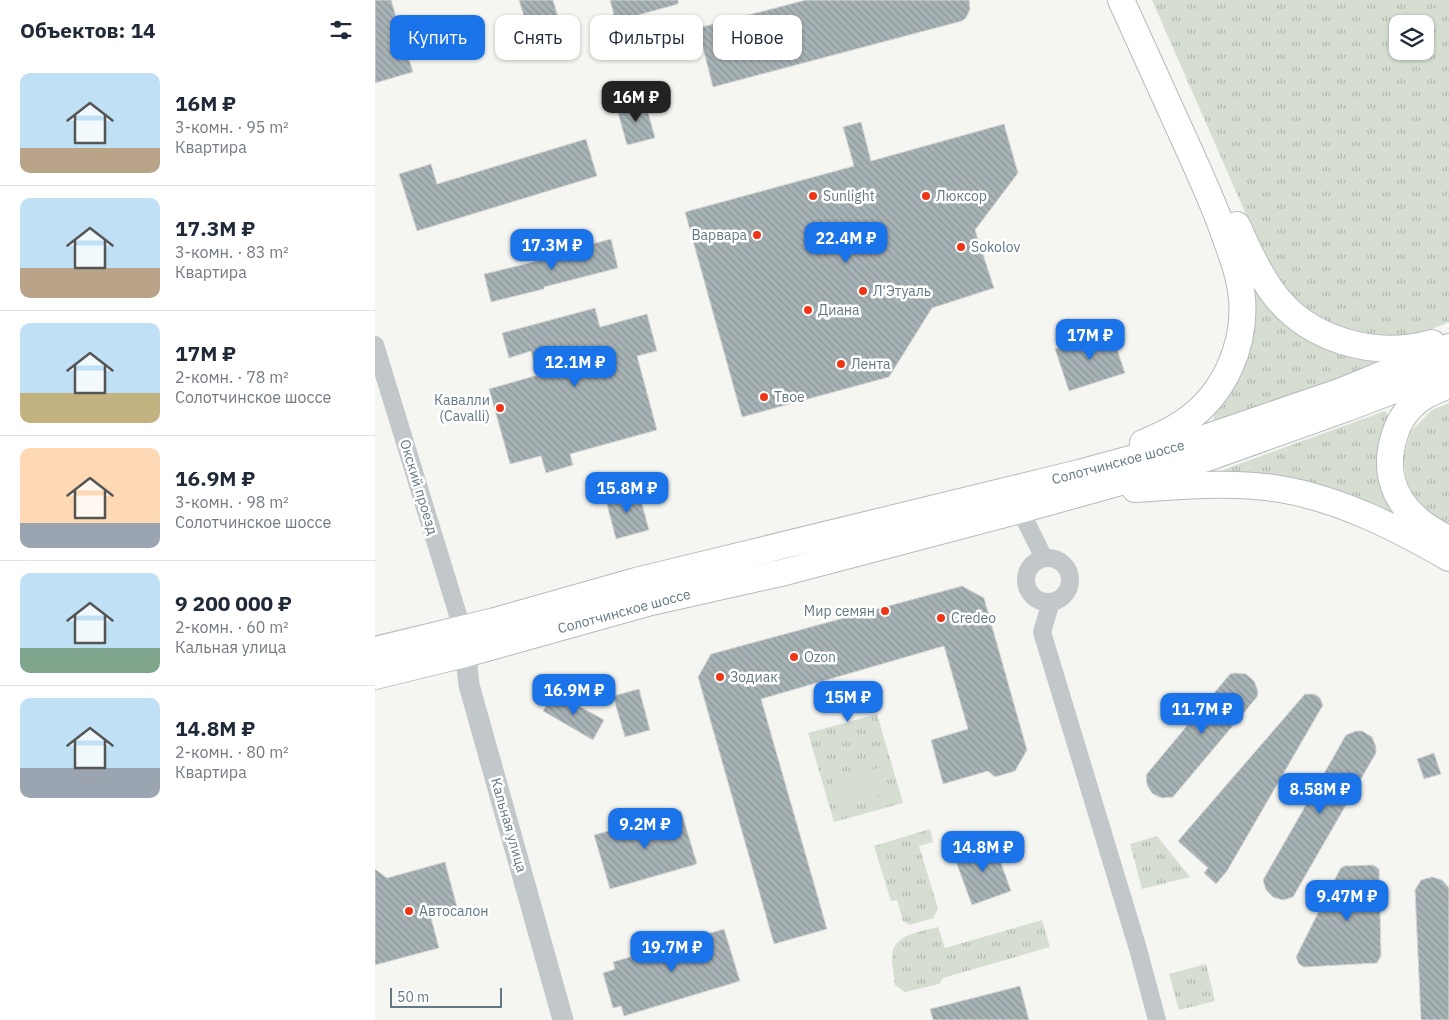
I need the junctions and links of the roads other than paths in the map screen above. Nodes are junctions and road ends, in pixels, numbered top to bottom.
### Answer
1 (1121, 0) edge
2 (1133, 0) edge
3 (1449, 337) edge
4 (375, 345) edge
5 (1449, 347) edge
6 (1449, 369) edge
7 (1449, 384) edge
8 (1083, 482) junction
9 (1019, 510) junction
10 (1449, 539) edge
11 (777, 546) junction
12 (1044, 558) junction
13 (1449, 558) edge
14 (785, 572) junction
15 (1051, 602) junction
16 (462, 628) junction
17 (375, 650) edge
18 (465, 654) junction
19 (375, 676) edge
20 (563, 1020) edge
21 (1157, 1020) edge

1 - 8 main road
2 - 3 main road
4 - 16 street, Окский проезд
5 - 8 main road, Солотчинское шоссе
6 - 8 main road, Солотчинское шоссе
7 - 10 main road
8 - 9 main road, Солотчинское шоссе
8 - 11 main road, Солотчинское шоссе
8 - 13 main road
9 - 12 street
9 - 14 main road, Солотчинское шоссе
11 - 14 street
11 - 16 main road, Солотчинское шоссе
12 - 15 street
12 - 15 street
14 - 18 main road, Солотчинское шоссе
15 - 21 street
16 - 17 main road, Солотчинское шоссе
16 - 18 street, Кальная улица
18 - 19 main road, Солотчинское шоссе
18 - 20 street, Кальная улица

